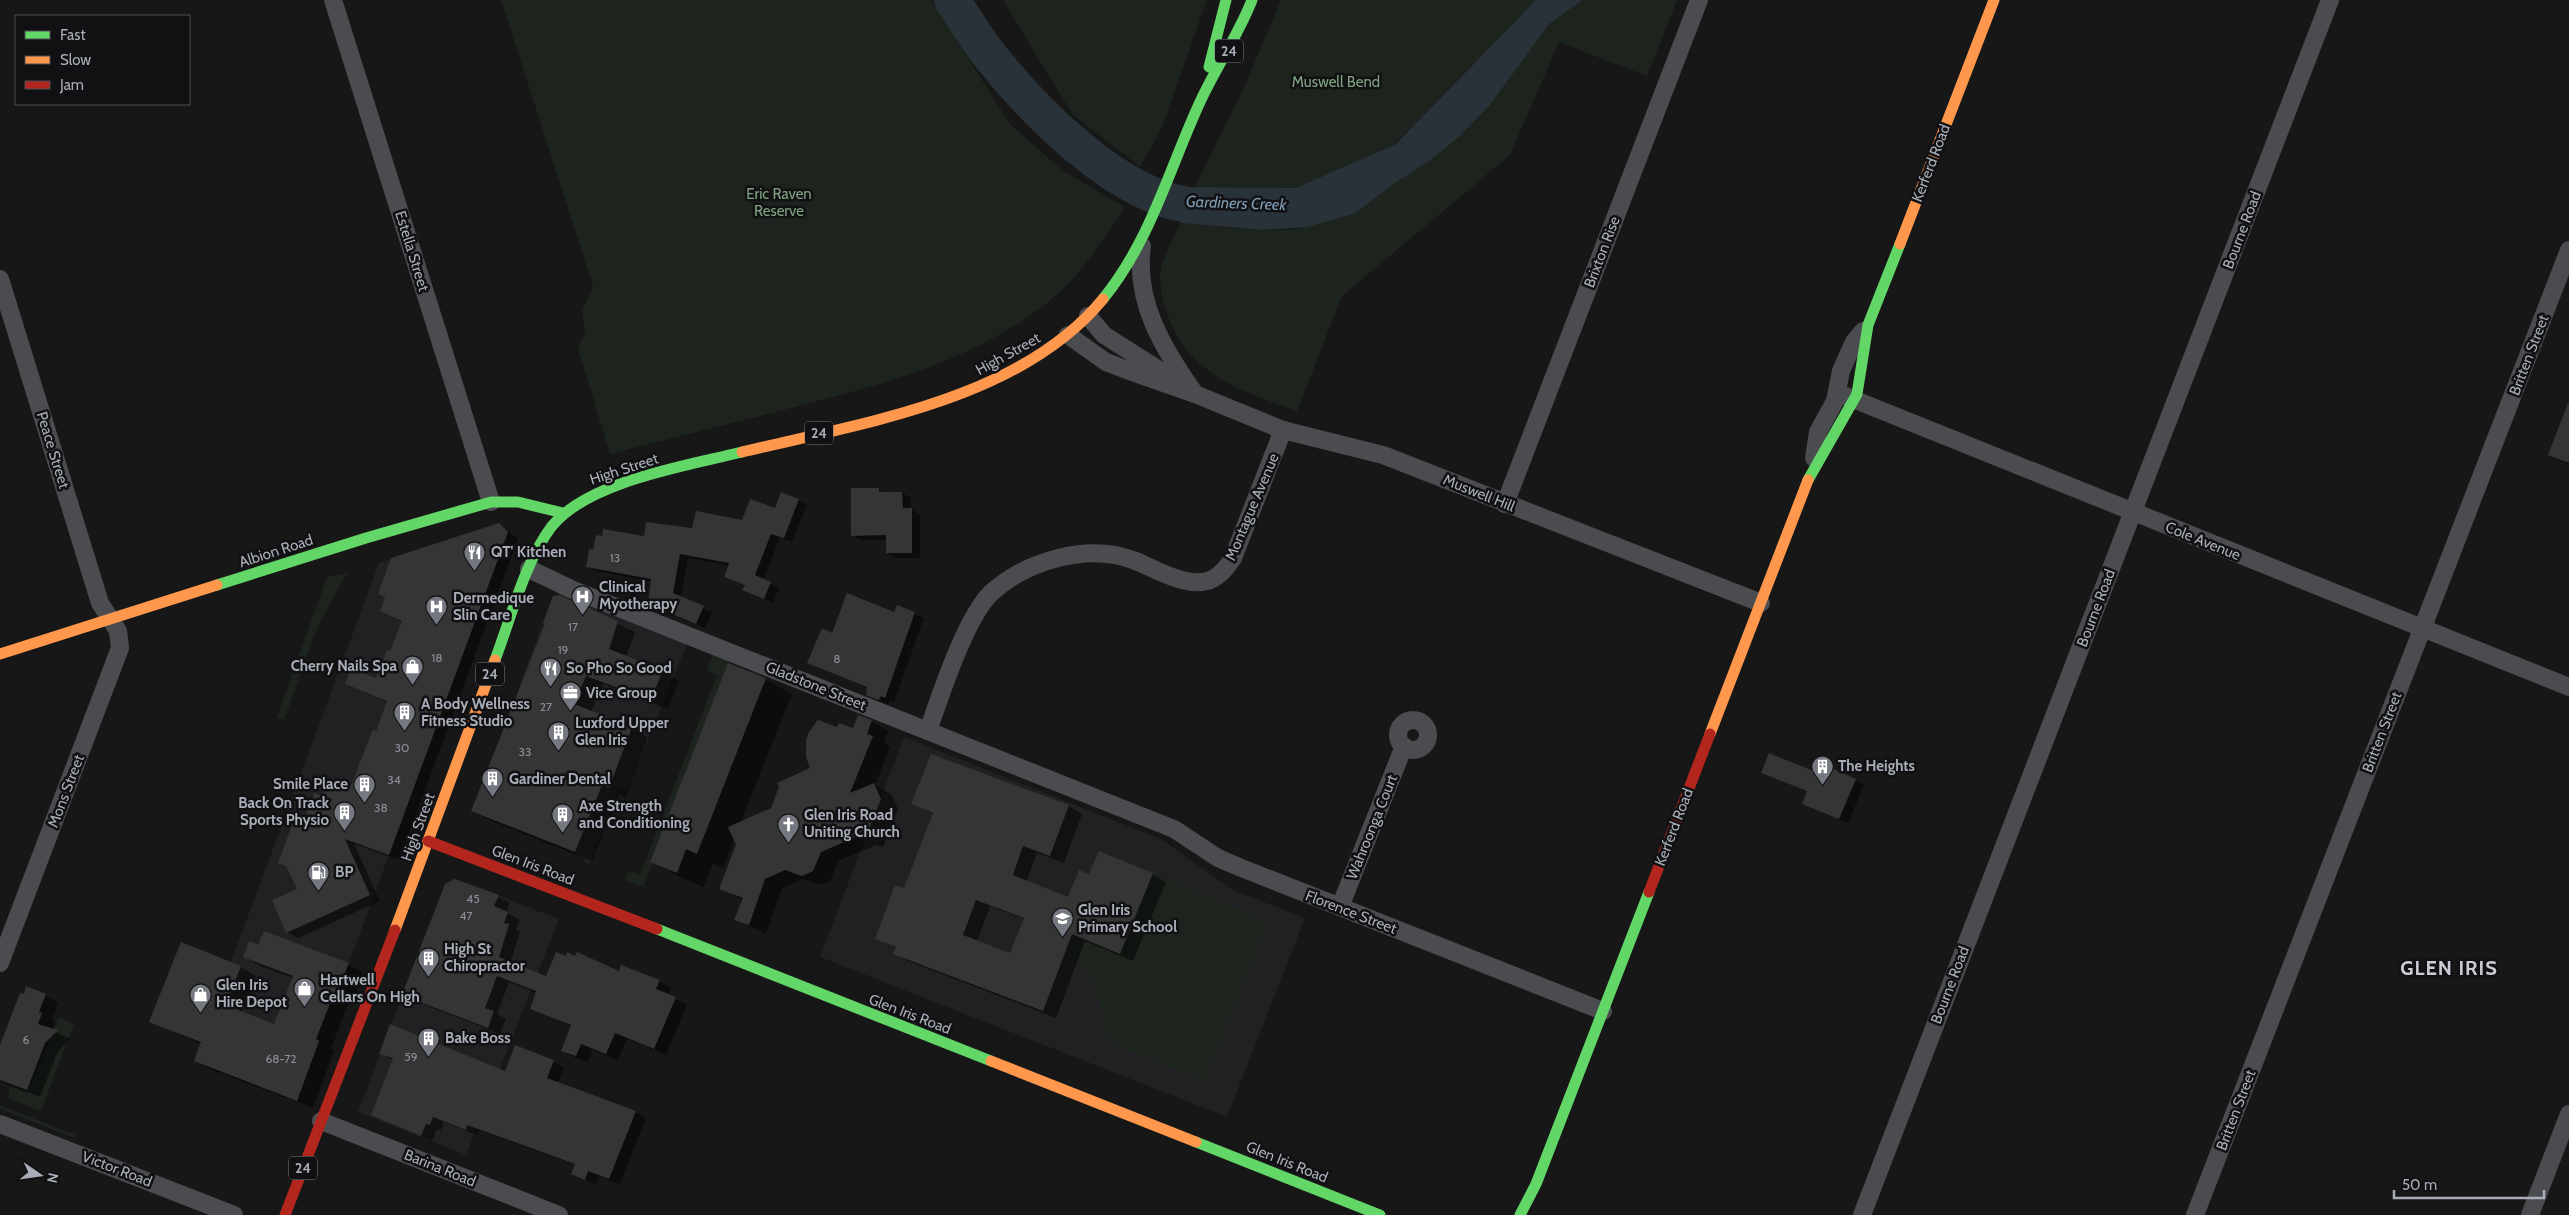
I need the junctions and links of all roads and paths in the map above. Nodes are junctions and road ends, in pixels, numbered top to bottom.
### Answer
1 (333, 0) edge
2 (1226, 0) edge
3 (1252, 0) edge
4 (1699, 0) edge
5 (1994, 0) edge
6 (2330, 0) edge
7 (1201, 100) junction
8 (1147, 228) junction
9 (2569, 250) edge
10 (0, 279) edge
11 (1088, 316) junction
12 (1868, 325) junction
13 (1068, 335) junction
14 (1838, 393) junction
15 (1195, 394) junction
16 (1855, 400) junction
17 (1283, 430) junction
18 (1812, 469) junction
19 (491, 502) junction
20 (1505, 504) junction
21 (563, 513) junction
22 (2133, 513) junction
23 (529, 569) junction
24 (1761, 603) junction
25 (110, 620) junction
26 (2422, 628) junction
27 (0, 654) edge
28 (2569, 687) edge
29 (928, 731) junction
30 (1404, 746) dead end
31 (1104, 802) joint
32 (428, 841) junction
33 (1340, 907) junction
34 (0, 963) edge
35 (1603, 1010) junction
36 (2569, 1114) edge
37 (321, 1121) junction
38 (0, 1124) edge
39 (1536, 1184) junction
40 (1377, 1214) edge
41 (234, 1215) edge
42 (285, 1215) edge
43 (559, 1215) edge
44 (1520, 1215) edge
45 (1529, 1215) edge
46 (1862, 1215) edge
47 (2195, 1215) edge
48 (2530, 1215) edge

1 - 19 street, Estella Street
2 - 7 main road, High Street / 24
3 - 7 main road, High Street / 24
4 - 20 street, Brixton Rise
5 - 12 main road, Kerferd Road
6 - 22 street, Bourne Road
7 - 8 main road, High Street / 24
8 - 11 main road, High Street / 24
8 - 15 street
9 - 26 street, Britten Street
10 - 25 street, Peace Street
11 - 13 main road, High Street / 24
11 - 15 street, Muswell Hill
12 - 14 street, Kerferd Road
12 - 16 main road, Kerferd Road
13 - 15 street, Muswell Hill
13 - 21 main road, High Street / 24
14 - 16 street, Cole Avenue
14 - 18 street, Kerferd Road
15 - 17 street, Muswell Hill
16 - 18 main road, Kerferd Road
16 - 22 street, Cole Avenue
17 - 20 street, Muswell Hill
17 - 29 street, Montague Avenue
18 - 24 main road, Kerferd Road
19 - 21 main road, Albion Road
19 - 25 main road, Albion Road
20 - 24 street, Muswell Hill
21 - 23 main road, High Street / 24
22 - 26 street, Cole Avenue
22 - 46 street, Bourne Road
23 - 29 street, Gladstone Street
23 - 32 main road, High Street / 24
24 - 35 main road, Kerferd Road
25 - 27 main road, Albion Road
25 - 34 street, Mons Street
26 - 28 street, Cole Avenue
26 - 47 street, Britten Street
29 - 31 street, Gladstone Street
30 - 33 street, Wahroonga Court
31 - 33 street, Florence Street
32 - 37 main road, High Street / 24
32 - 40 main road, Glen Iris Road
33 - 35 street, Florence Street
35 - 39 main road, Kerferd Road
36 - 48 street
37 - 42 main road, High Street / 24
37 - 43 street, Barina Road
38 - 41 street, Victor Road
39 - 44 main road, Kerferd Road
39 - 45 street, Kerferd Road

